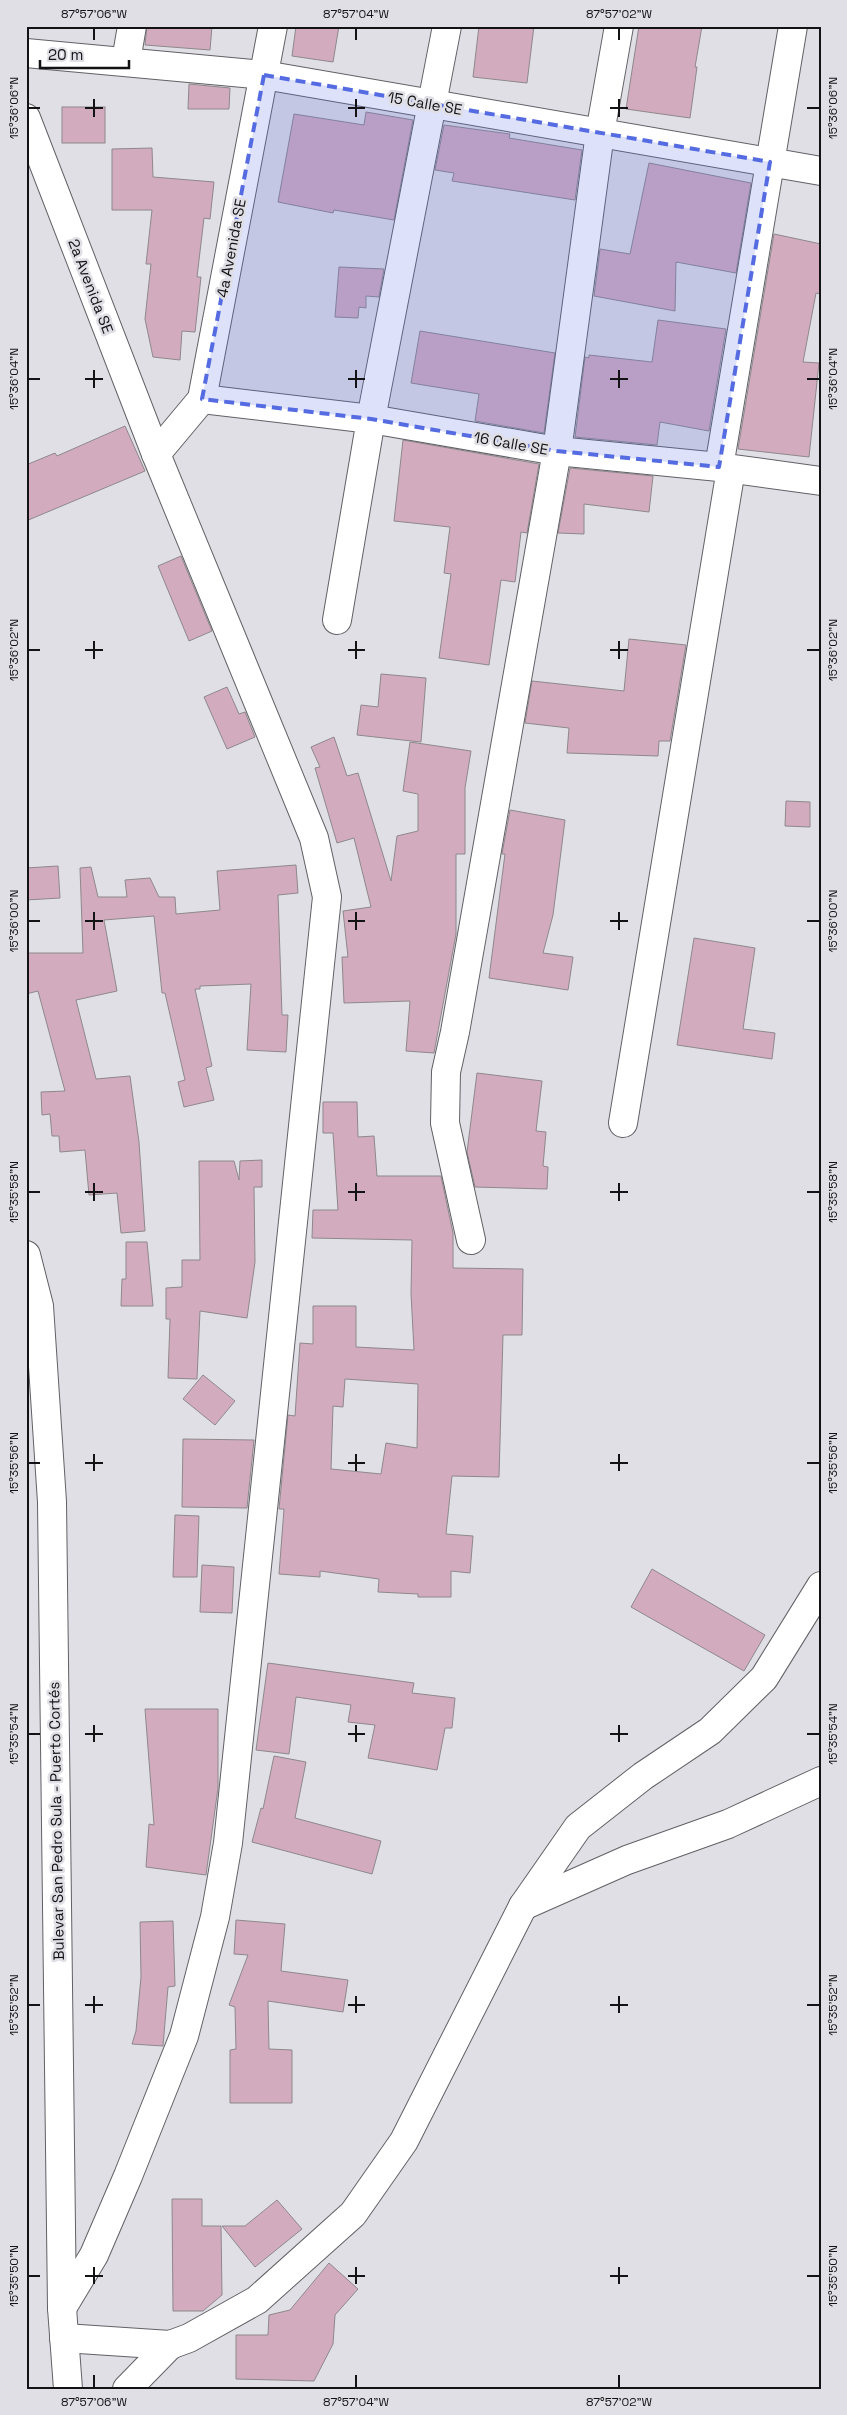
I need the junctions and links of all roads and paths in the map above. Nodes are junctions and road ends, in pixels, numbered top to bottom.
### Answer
1 (132, 26) edge
2 (273, 26) edge
3 (447, 26) edge
4 (619, 26) edge
5 (794, 26) edge
6 (26, 53) edge
7 (126, 61) junction
8 (264, 75) junction
9 (434, 104) junction
10 (26, 118) edge
11 (600, 133) junction
12 (770, 162) junction
13 (821, 171) edge
14 (202, 399) junction
15 (371, 419) junction
16 (557, 451) junction
17 (156, 454) junction
18 (725, 468) junction
19 (821, 481) edge
20 (337, 620) dead end
21 (623, 1123) dead end
22 (471, 1240) dead end
23 (26, 1255) edge
24 (821, 1586) edge
25 (821, 1781) edge
26 (523, 1906) junction
27 (62, 2308) junction
28 (64, 2338) junction
29 (170, 2345) junction
30 (68, 2389) edge
31 (127, 2389) edge

1 - 7 main road
2 - 8 main road, 4a Avenida SE
3 - 9 main road
4 - 11 main road
5 - 12 main road
6 - 7 main road, 15 Calle SE
7 - 8 main road, 15 Calle SE
8 - 9 main road, 15 Calle SE
8 - 14 main road, 4a Avenida SE
9 - 11 main road, 15 Calle SE
9 - 15 main road
10 - 17 main road, 2a Avenida SE
11 - 12 main road, 15 Calle SE
11 - 16 main road
12 - 13 main road, 15 Calle SE
12 - 18 main road
14 - 15 main road, 16 Calle SE
14 - 17 main road, 4a Avenida SE
15 - 16 main road, 16 Calle SE
15 - 20 main road
16 - 18 main road, 16 Calle SE
16 - 22 main road
17 - 27 main road, 2a Avenida SE
18 - 19 main road, 16 Calle SE
18 - 21 main road
23 - 27 main road, Bulevar San Pedro Sula - Puerto Cortés
24 - 26 main road
25 - 26 main road
26 - 29 main road
27 - 28 main road, Bulevar San Pedro Sula - Puerto Cortés
28 - 29 main road
28 - 30 main road, Bulevar San Pedro Sula - Puerto Cortés
29 - 31 main road

